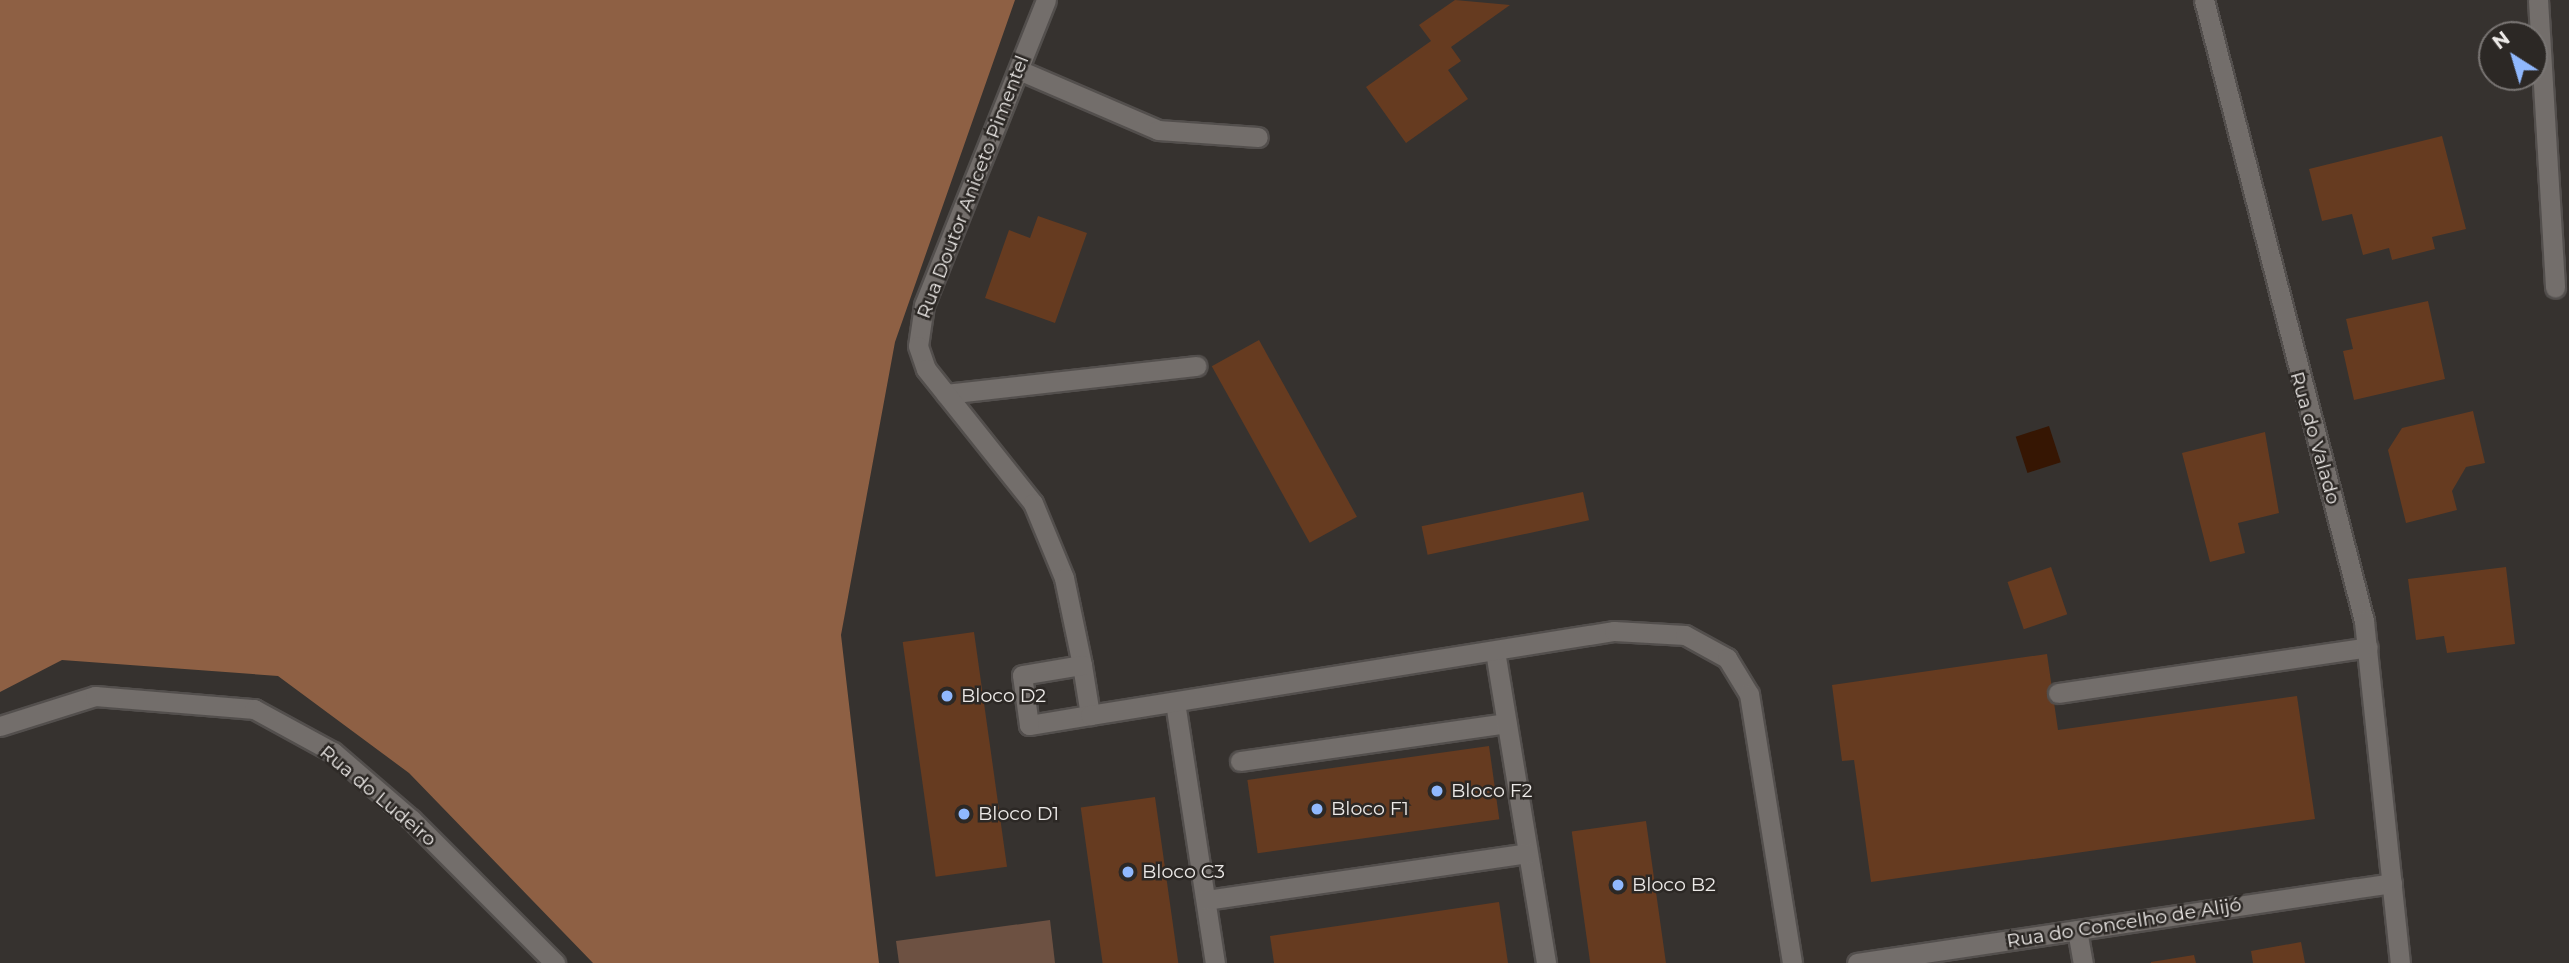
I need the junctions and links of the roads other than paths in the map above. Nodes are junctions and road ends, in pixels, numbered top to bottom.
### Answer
1 (1046, 0) edge
2 (2204, 0) edge
3 (2538, 0) edge
4 (1019, 70) junction
5 (1258, 137) dead end
6 (2555, 288) dead end
7 (1196, 366) dead end
8 (946, 394) junction
9 (2368, 647) junction
10 (1495, 651) junction
11 (1082, 665) junction
12 (2059, 692) dead end
13 (1175, 702) junction
14 (1090, 715) junction
15 (1506, 723) junction
16 (0, 726) edge
17 (1241, 761) dead end
18 (1527, 853) junction
19 (2392, 883) junction
20 (1206, 900) junction
21 (2077, 930) junction
22 (1945, 957) edge
23 (555, 963) edge
24 (1215, 963) edge
25 (1546, 963) edge
26 (1792, 963) edge
27 (1857, 963) edge
28 (2083, 963) edge
29 (2400, 963) edge

1 - 4 street, Rua Doutor Aniceto Pimentel
2 - 9 street, Rua do Valado
3 - 6 street
4 - 5 street
4 - 8 street, Rua Doutor Aniceto Pimentel
7 - 8 street
8 - 11 street, Rua Doutor Aniceto Pimentel
9 - 12 street
9 - 19 street, Rua do Valado
10 - 13 street
10 - 15 street
10 - 26 street
11 - 14 street, Rua Doutor Aniceto Pimentel
11 - 14 street
13 - 14 street
13 - 20 street
15 - 17 street
15 - 18 street
16 - 23 street, Rua do Ludeiro
18 - 20 street
18 - 25 street
19 - 21 street, Rua do Concelho de Alijó
19 - 29 street, Rua do Valado
20 - 24 street
21 - 22 street, Rua do Concelho de Alijó
21 - 28 street
22 - 27 street, Rua do Concelho de Alijó

